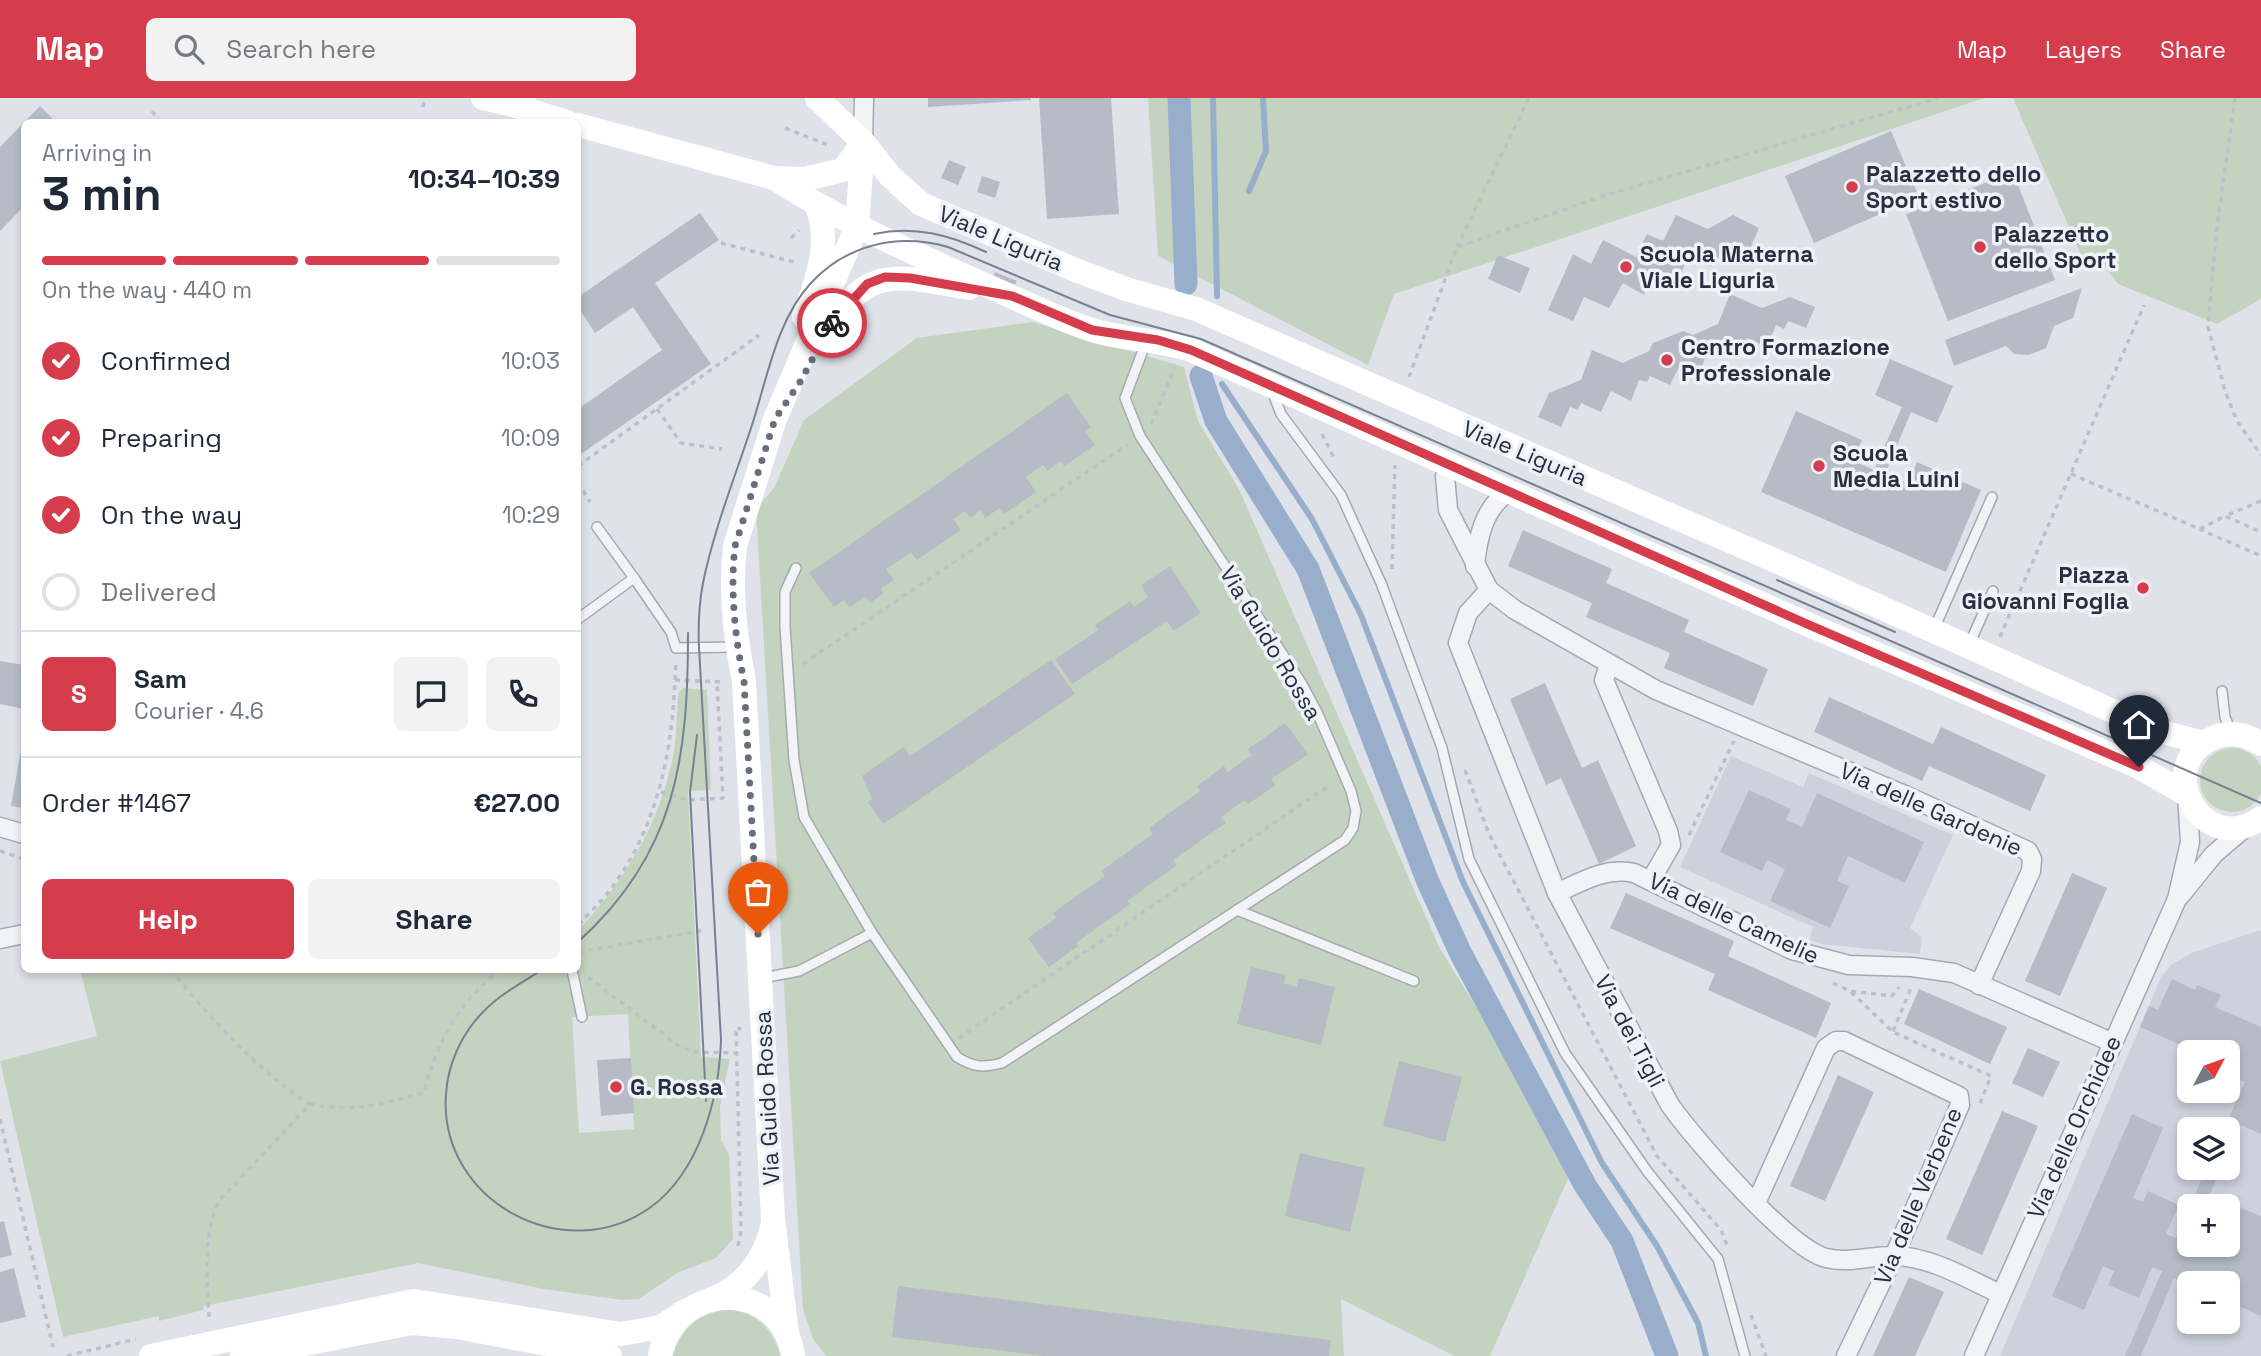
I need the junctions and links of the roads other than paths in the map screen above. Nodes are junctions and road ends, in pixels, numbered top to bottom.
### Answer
1 (483, 98) edge
2 (817, 98) edge
3 (864, 98) edge
4 (518, 101) edge
5 (560, 119) edge
6 (581, 126) edge
7 (863, 142) junction
8 (774, 178) junction
9 (817, 207) junction
10 (857, 226) junction
11 (1012, 296) junction
12 (1148, 338) junction
13 (1271, 384) junction
14 (775, 419) junction
15 (1450, 464) junction
16 (1510, 490) junction
17 (1992, 497) dead end
18 (597, 527) dead end
19 (1475, 566) junction
20 (796, 568) dead end
21 (635, 579) junction
22 (1489, 590) junction
23 (1993, 591) dead end
24 (581, 617) edge
25 (1933, 631) junction
26 (1968, 646) junction
27 (737, 647) junction
28 (1609, 665) junction
29 (2222, 691) dead end
30 (2232, 734) junction
31 (2204, 743) junction
32 (2261, 744) edge
33 (2186, 794) junction
34 (2256, 823) edge
35 (0, 827) edge
36 (21, 833) edge
37 (1651, 880) junction
38 (1557, 893) junction
39 (2178, 899) junction
40 (1237, 910) junction
41 (872, 933) junction
42 (21, 935) edge
43 (0, 939) edge
44 (573, 973) edge
45 (760, 978) junction
46 (1414, 981) dead end
47 (1979, 985) junction
48 (582, 1017) dead end
49 (2111, 1042) junction
50 (1756, 1203) junction
51 (773, 1218) junction
52 (1894, 1256) junction
53 (2000, 1294) junction
54 (710, 1299) junction
55 (685, 1311) junction
56 (792, 1347) edge
57 (151, 1356) edge
58 (242, 1356) edge
59 (610, 1356) edge
60 (660, 1356) edge
61 (1745, 1356) edge
62 (1846, 1356) edge
63 (1974, 1356) edge

1 - 4 main road
2 - 7 main road, Viale Liguria
3 - 7 street
4 - 5 main road
6 - 8 main road
7 - 8 main road
7 - 10 main road, Via Guido Rossa
7 - 25 main road, Viale Liguria
8 - 9 main road, Viale Liguria
9 - 10 main road, Viale Liguria
9 - 14 main road, Via Guido Rossa
10 - 11 main road, Viale Liguria
10 - 14 main road, Via Guido Rossa
11 - 12 main road, Viale Liguria
11 - 14 main road, Via Guido Rossa
12 - 13 main road, Viale Liguria
12 - 40 lane, Via Guido Rossa
13 - 15 main road, Viale Liguria
13 - 61 lane
14 - 27 main road, Via Guido Rossa
15 - 16 main road, Viale Liguria
15 - 19 street
16 - 19 street
16 - 33 main road, Viale Liguria
17 - 25 lane
18 - 21 lane
19 - 22 street
20 - 41 lane, Via Guido Rossa
21 - 24 lane
21 - 27 lane
22 - 28 street
22 - 38 street, Via dei Tigli
23 - 26 lane
25 - 26 main road, Viale Liguria
26 - 31 main road, Viale Liguria
27 - 45 main road, Via Guido Rossa
28 - 37 street
28 - 47 street, Via delle Gardenie
29 - 30 lane
30 - 31 main road
30 - 32 main road
31 - 33 main road
33 - 34 main road, Viale Liguria
33 - 39 street, Via delle Orchidee
34 - 39 street, Via delle Orchidee
35 - 36 street
37 - 38 street, Via delle Camelie
37 - 47 street, Via delle Camelie
38 - 50 street, Via dei Tigli
39 - 49 street, Via delle Orchidee
40 - 41 lane, Via Guido Rossa
40 - 46 lane
41 - 45 lane, Via Guido Rossa
42 - 43 street
44 - 48 lane
45 - 51 main road, Via Guido Rossa
47 - 49 street, Via delle Camelie
49 - 53 street, Via delle Orchidee
50 - 52 street, Via dei Tigli
50 - 52 street, Via delle Verbene
51 - 54 main road, Via Guido Rossa
51 - 56 main road, Via Guido Rossa
52 - 53 street, Via dei Tigli
52 - 62 street, Via delle Verbene
53 - 63 street, Via delle Orchidee
54 - 55 main road, Via Guido Rossa
54 - 56 main road
55 - 57 main road, Via Guido Rossa
55 - 60 main road
58 - 59 main road

